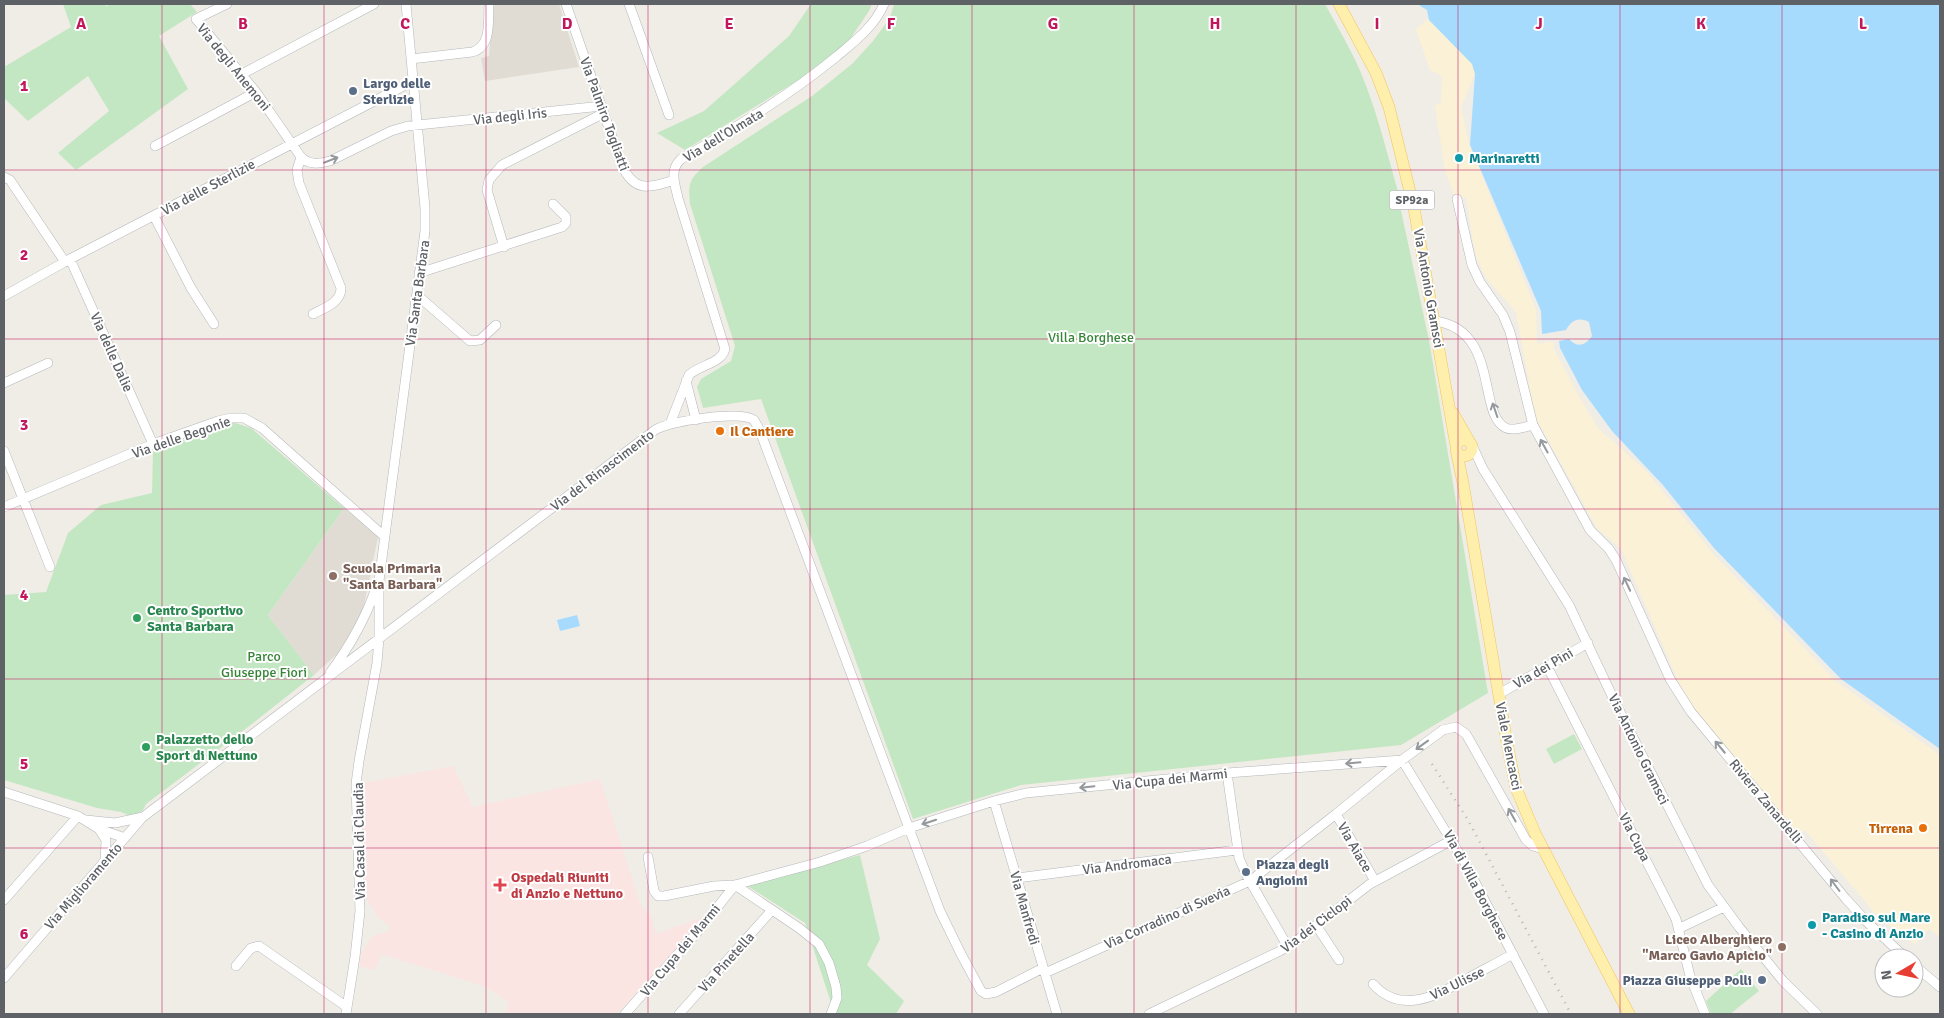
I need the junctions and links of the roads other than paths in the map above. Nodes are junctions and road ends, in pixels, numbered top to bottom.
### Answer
1 (227, 4) edge
2 (374, 4) edge
3 (406, 4) edge
4 (489, 4) edge
5 (566, 4) edge
6 (629, 4) edge
7 (884, 4) edge
8 (1340, 4) edge
9 (411, 59) junction
10 (242, 74) junction
11 (413, 81) junction
12 (256, 92) junction
13 (603, 109) junction
14 (669, 115) dead end
15 (417, 125) junction
16 (292, 144) junction
17 (155, 146) dead end
18 (301, 157) junction
19 (4, 178) edge
20 (674, 180) junction
21 (1457, 199) dead end
22 (553, 204) dead end
23 (154, 216) junction
24 (504, 246) junction
25 (67, 261) junction
26 (420, 273) junction
27 (416, 295) junction
28 (4, 296) edge
29 (312, 314) dead end
30 (1435, 321) junction
31 (214, 324) dead end
32 (496, 325) dead end
33 (48, 363) dead end
34 (686, 380) junction
35 (4, 383) edge
36 (1450, 407) junction
37 (696, 420) junction
38 (670, 424) junction
39 (1533, 425) junction
40 (154, 444) junction
41 (1456, 448) junction
42 (1469, 449) junction
43 (4, 451) edge
44 (1463, 483) junction
45 (23, 499) junction
46 (4, 507) edge
47 (385, 537) junction
48 (50, 567) dead end
49 (379, 581) junction
50 (379, 638) junction
51 (1588, 643) junction
52 (1547, 666) junction
53 (322, 682) junction
54 (1499, 694) junction
55 (1402, 760) junction
56 (1227, 773) junction
57 (4, 792) edge
58 (994, 801) junction
59 (1336, 814) junction
60 (143, 817) junction
61 (82, 818) junction
62 (115, 823) junction
63 (909, 828) junction
64 (99, 829) junction
65 (125, 838) junction
66 (1452, 840) junction
67 (1543, 849) junction
68 (1237, 850) junction
69 (648, 857) dead end
70 (105, 862) junction
71 (1017, 878) junction
72 (1375, 880) junction
73 (1250, 881) junction
74 (735, 885) junction
75 (4, 900) edge
76 (1724, 907) junction
77 (772, 910) junction
78 (1316, 925) junction
79 (1680, 928) junction
80 (1288, 946) junction
81 (1895, 948) edge
82 (1513, 954) junction
83 (1339, 960) dead end
84 (236, 966) dead end
85 (1044, 971) junction
86 (1924, 973) edge
87 (4, 978) edge
88 (1373, 984) dead end
89 (1940, 987) edge
90 (346, 1011) edge
91 (625, 1014) edge
92 (679, 1014) edge
93 (831, 1014) edge
94 (1056, 1014) edge
95 (1149, 1014) edge
96 (1544, 1014) edge
97 (1629, 1014) edge
98 (1705, 1014) edge
99 (1817, 1014) edge

1 - 10 street, Via degli Anemoni
2 - 10 street
3 - 9 street, Via Santa Barbara
4 - 9 street
5 - 13 street, Via Palmiro Togliatti
6 - 14 street
7 - 20 street, Via dell'Olmata
8 - 30 main road, Via Antonio Gramsci / SP92a
9 - 11 street, Via Santa Barbara
10 - 12 street, Via degli Anemoni
11 - 15 street, Via Santa Barbara
11 - 16 street, Via delle Sterlizie
12 - 16 street, Via degli Anemoni
12 - 17 street
13 - 15 street, Via degli Iris
13 - 20 street, Via Palmiro Togliatti
13 - 24 street
18 -> 15 street, Via degli Iris
15 - 26 street, Via Santa Barbara
16 - 18 street, Via degli Anemoni
16 - 23 street, Via delle Sterlizie
18 - 29 street
19 - 25 street, Via delle Dalie
20 - 34 street, Via dell'Olmata
21 - 39 street, Riviera Zanardelli
22 - 24 street
23 - 25 street, Via delle Sterlizie
23 - 31 street
24 - 26 street
25 - 28 street, Via delle Sterlizie
25 - 40 street, Via delle Dalie
26 - 27 street, Via Santa Barbara
27 - 32 street
27 - 47 street, Via Santa Barbara
30 - 36 main road, Via Antonio Gramsci / SP92a
39 -> 30 street
33 - 35 street
34 - 37 street
34 - 38 street
36 - 41 main road, Via Antonio Gramsci / SP92a
36 - 42 main road, Via Antonio Gramsci / SP92a
37 - 38 street, Via del Rinascimento
37 - 63 street, Via del Rinascimento
38 - 50 street, Via del Rinascimento
81 -> 39 street, Riviera Zanardelli
40 - 45 street, Via delle Begonie
40 - 47 street, Via delle Begonie
41 - 42 main road
41 - 44 main road, Viale Mencacci
42 - 44 main road, Viale Mencacci
42 - 51 street, Via Antonio Gramsci
43 - 45 street
44 - 54 main road, Viale Mencacci
45 - 46 street, Via delle Begonie
45 - 48 street
47 - 49 street, Via Santa Barbara
49 - 50 street, Via Santa Barbara
49 - 53 street, Via Santa Barbara
50 - 53 street, Via del Rinascimento
50 - 90 street, Via Casal di Claudia
51 - 52 street, Via dei Pini
51 - 76 street, Via Antonio Gramsci
52 - 54 street, Via dei Pini
52 - 79 street, Via Cupa
53 - 60 street, Via del Rinascimento
54 - 67 main road, Viale Mencacci
55 -> 56 street, Via Cupa dei Marmi
55 - 59 street, Via Corradino di Svevia
55 - 66 street, Via di Villa Borghese
67 -> 55 street, bridge
56 -> 58 street, Via Cupa dei Marmi
56 - 68 street
57 - 61 street, Via del Rinascimento
58 -> 63 street, Via Cupa dei Marmi
58 - 71 street, Via Manfredi
59 - 72 street, Via Aiace
59 - 73 street, Via Corradino di Svevia
60 - 62 street, Via del Rinascimento
60 - 65 street, Via Miglioramento
61 - 62 street, Via del Rinascimento
61 - 64 street, Via del Rinascimento
61 - 75 street
62 - 65 street
63 - 74 street, Via Cupa dei Marmi
63 - 85 street, Via Corradino di Svevia
64 - 65 street, Via del Rinascimento
64 - 70 street
65 - 70 street, Via Miglioramento
66 - 72 street, Via dei Ciclopi
66 - 82 street, Via di Villa Borghese
67 - 97 main road, Viale Mencacci
68 - 71 street, Via Andromaca
68 - 73 street
69 - 74 street, Via Cupa dei Marmi
70 - 87 street, Via Miglioramento
71 - 85 street, Via Manfredi
72 - 78 street, Via dei Ciclopi
73 - 80 street
73 - 85 street, Via Corradino di Svevia
74 - 77 street
74 - 91 street, Via Cupa dei Marmi
76 - 79 street
76 - 99 street, Via Antonio Gramsci
77 - 92 street, Via Pinetella
77 - 93 street
78 - 80 street, Via dei Ciclopi
78 - 83 street
79 - 98 street, Via Cupa
80 - 95 street, Via dei Ciclopi
82 - 88 street, Via Ulisse
82 - 96 street, Via di Villa Borghese
84 - 90 street
85 - 94 street, Via Manfredi
86 - 89 street

